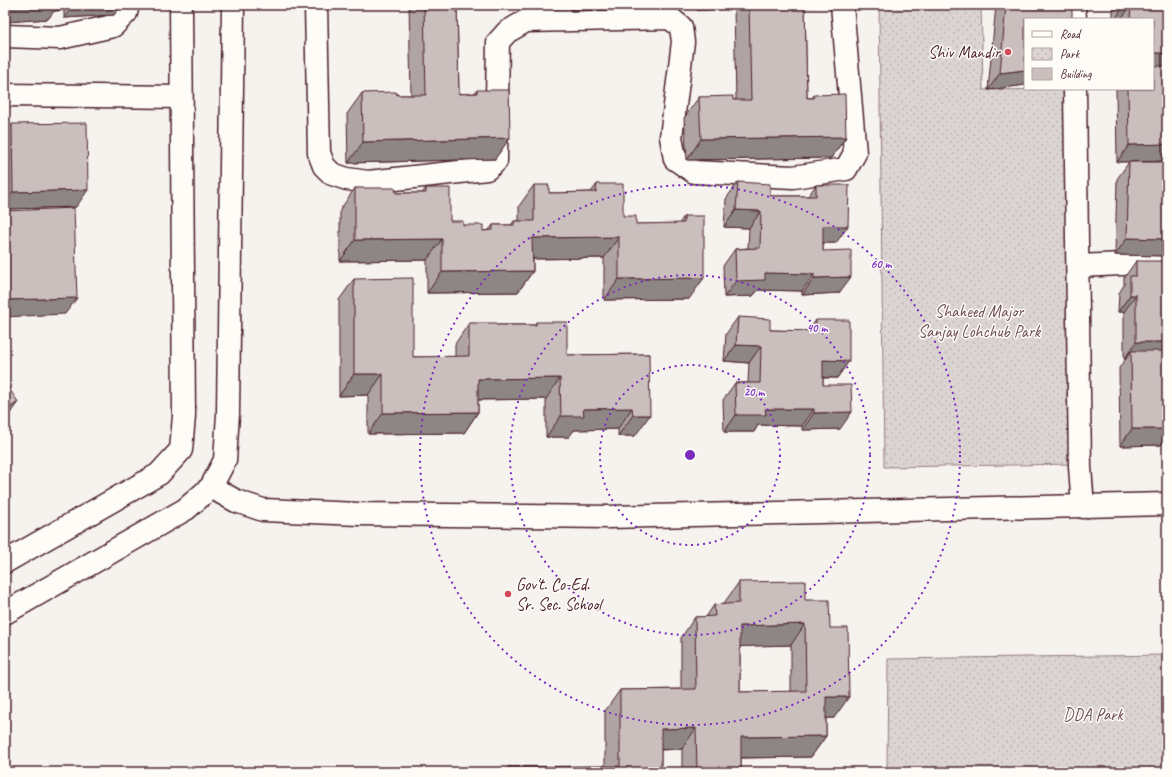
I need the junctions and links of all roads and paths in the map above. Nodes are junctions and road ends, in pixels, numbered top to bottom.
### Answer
1 (128, 5) edge
2 (181, 5) edge
3 (232, 5) edge
4 (316, 5) edge
5 (842, 5) edge
6 (1074, 5) edge
7 (1075, 18) edge
8 (5, 36) edge
9 (1076, 90) edge
10 (5, 95) edge
11 (181, 96) junction
12 (1167, 262) edge
13 (1078, 266) junction
14 (211, 487) junction
15 (1167, 504) edge
16 (1083, 507) junction
17 (5, 562) edge
18 (5, 613) edge

1 - 8 street
2 - 11 street
3 - 14 street
4 - 5 street
6 - 7 street
9 - 13 street
10 - 11 street
11 - 17 street
12 - 13 street
13 - 16 street
14 - 16 street
14 - 18 street
15 - 16 street

